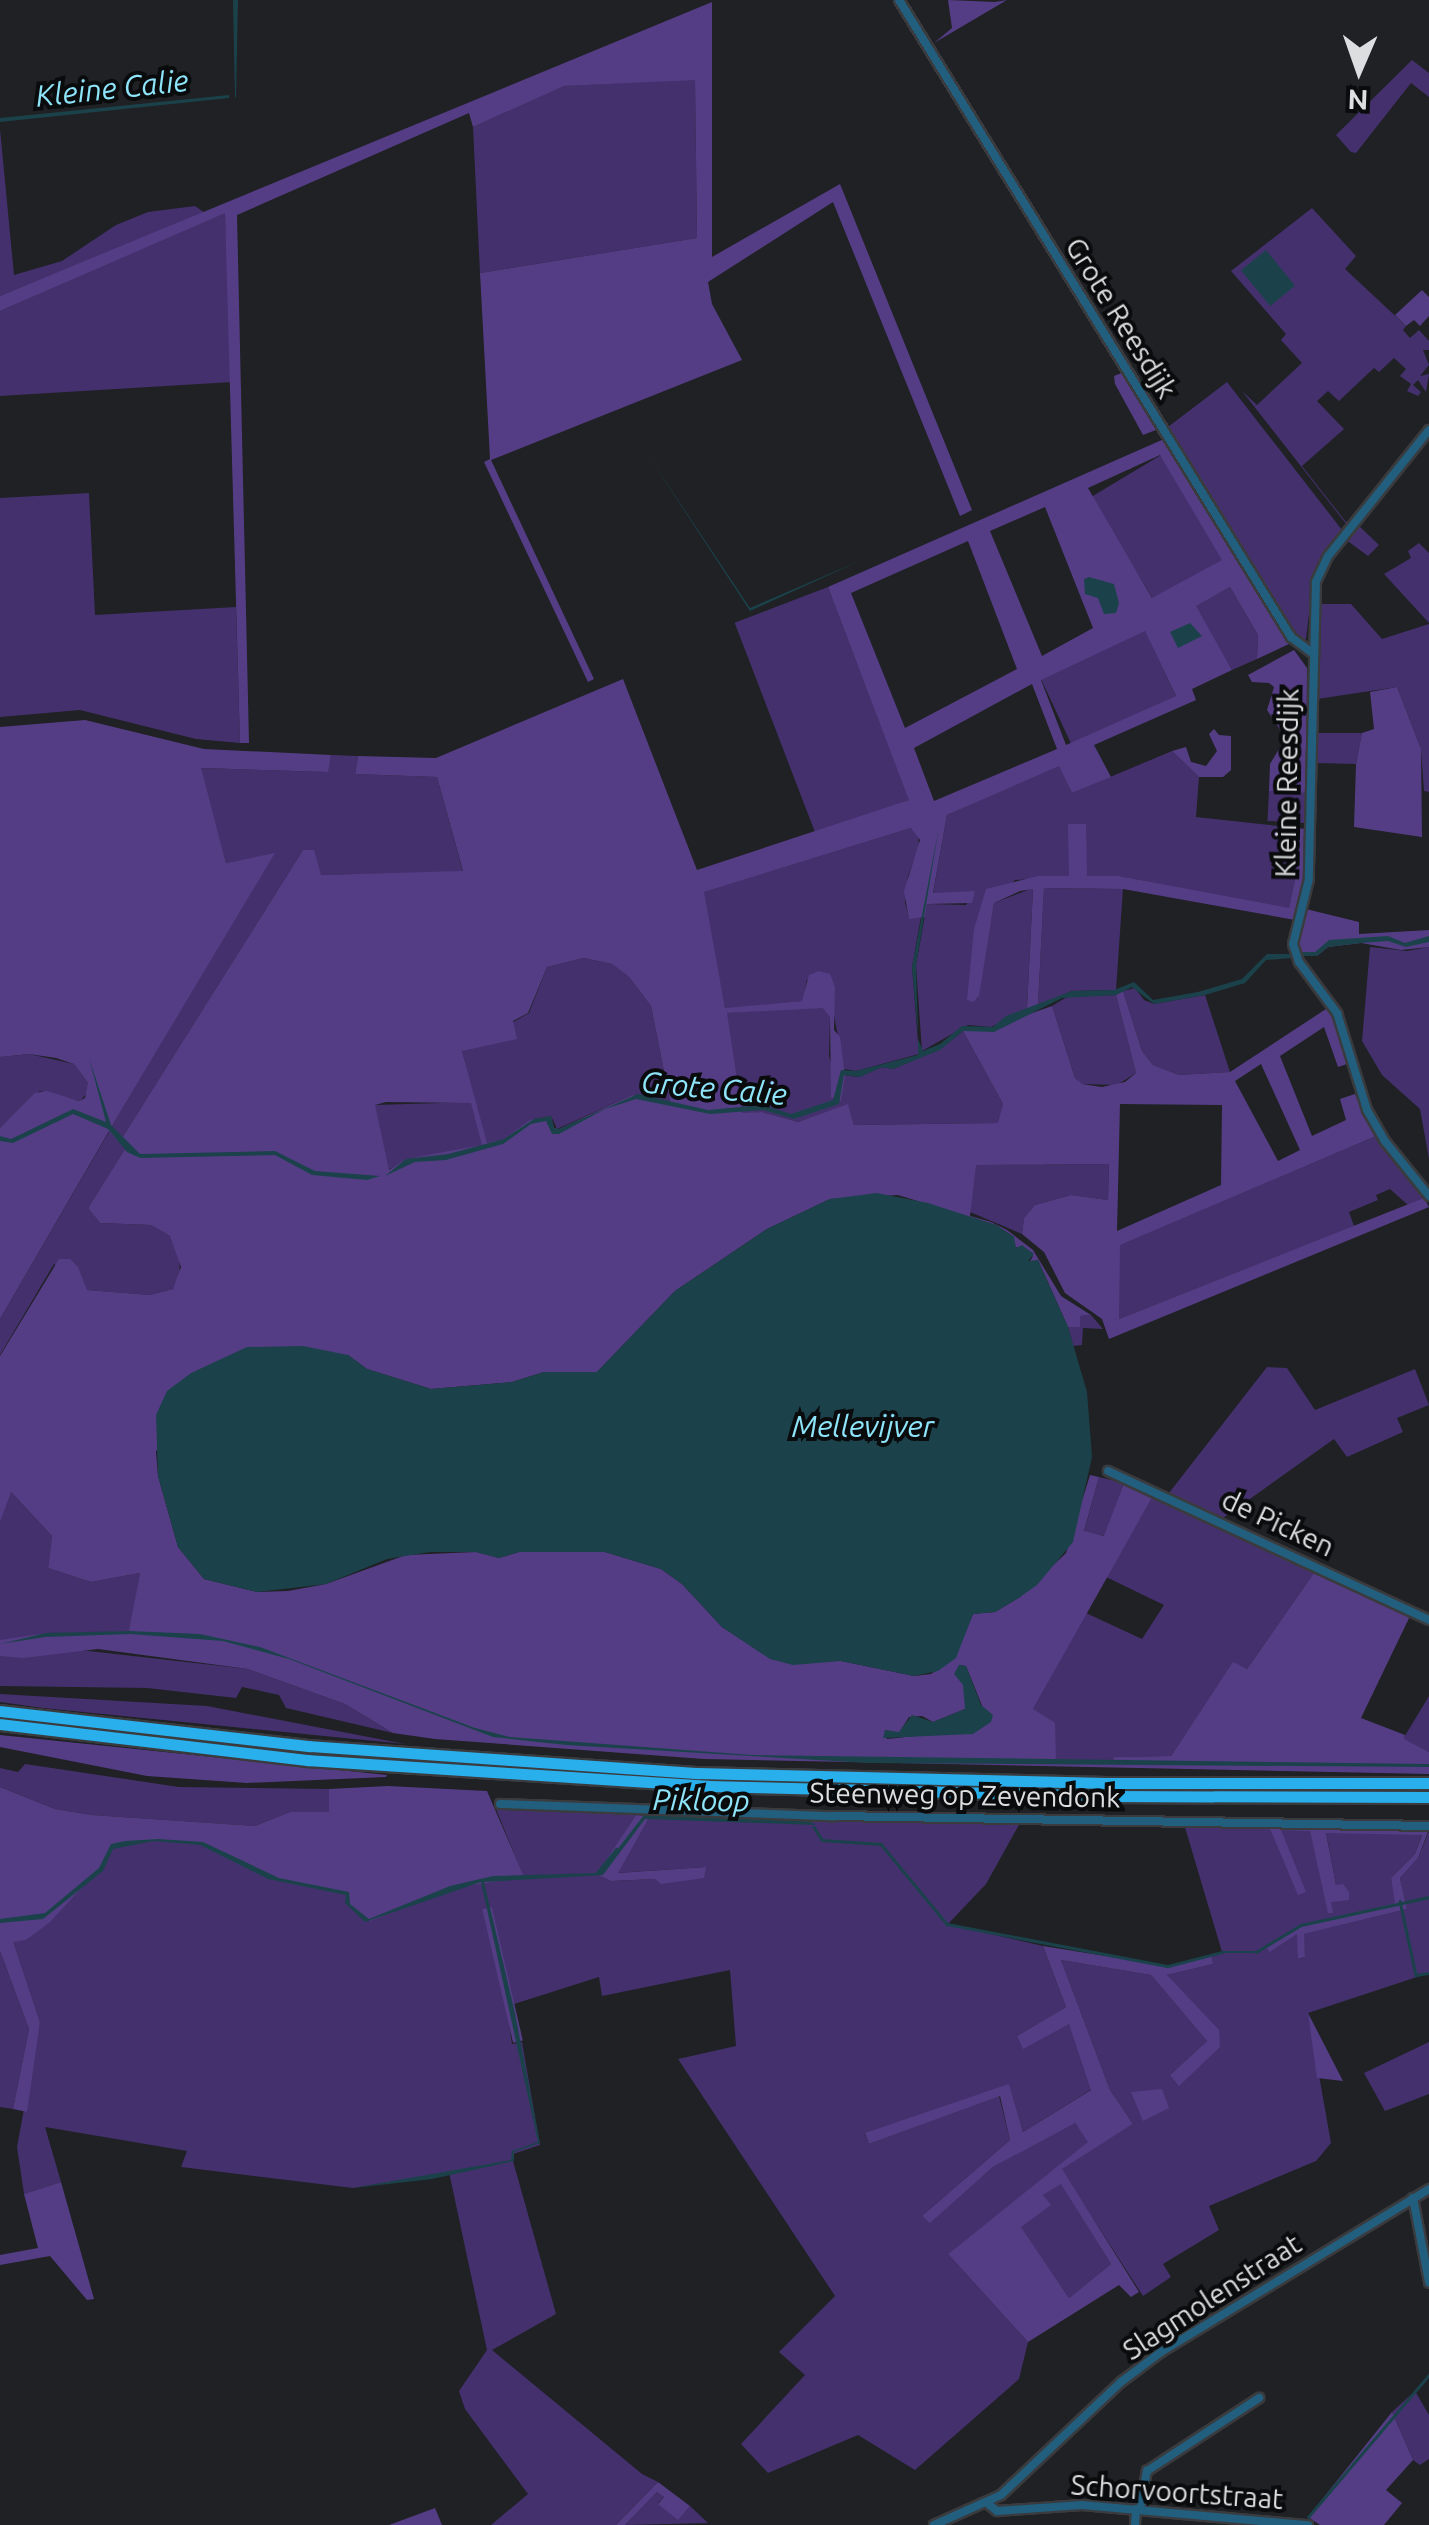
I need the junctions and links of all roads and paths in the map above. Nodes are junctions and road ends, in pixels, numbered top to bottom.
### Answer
1 (900, 0) edge
2 (1429, 430) edge
3 (1311, 652) junction
4 (1429, 1196) edge
5 (1108, 1471) dead end
6 (1429, 1620) edge
7 (0, 1710) edge
8 (0, 1724) edge
9 (1429, 1784) edge
10 (1427, 1798) edge
11 (500, 1804) dead end
12 (1429, 1826) edge
13 (1429, 2189) edge
14 (1413, 2198) junction
15 (1426, 2210) dead end
16 (1416, 2215) junction
17 (1429, 2282) edge
18 (1259, 2398) dead end
19 (987, 2503) junction
20 (1138, 2509) junction
21 (934, 2525) edge
22 (1134, 2525) edge
23 (1308, 2525) edge

1 - 3 street, Grote Reesdijk
2 - 3 street, Kleine Reesdijk
3 - 4 street, Kleine Reesdijk
5 - 6 street, de Picken
7 - 9 highway
8 - 10 highway
11 - 12 street, Steenweg op Zevendonk
13 - 14 street, Slagmolenstraat
14 - 16 street
14 - 19 street, Slagmolenstraat
15 - 16 street
16 - 17 street
18 - 20 street
19 - 20 street, Schorvoortstraat
19 - 21 street, Slagmolenstraat
20 - 22 street
20 - 23 street, Schorvoortstraat

